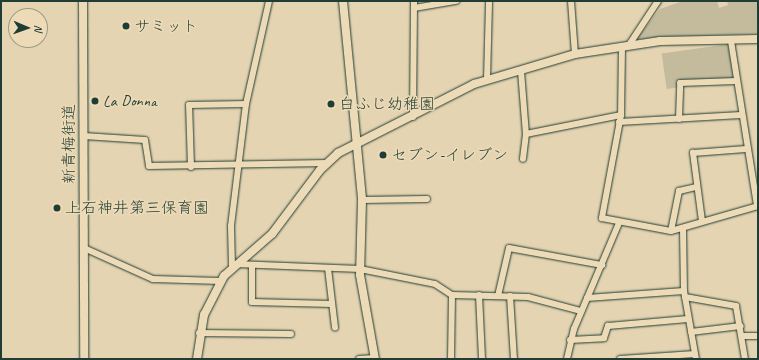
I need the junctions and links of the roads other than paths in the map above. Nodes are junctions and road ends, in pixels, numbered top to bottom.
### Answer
1 (84, 1) edge
2 (269, 1) edge
3 (342, 1) edge
4 (414, 1) edge
5 (456, 1) edge
6 (489, 1) edge
7 (571, 1) edge
8 (658, 1) edge
9 (414, 8) junction
10 (758, 39) edge
11 (731, 41) junction
12 (626, 46) junction
13 (575, 54) junction
14 (521, 71) junction
15 (487, 80) junction
16 (736, 81) junction
17 (246, 104) junction
18 (621, 115) junction
19 (740, 115) junction
20 (413, 118) junction
21 (679, 119) junction
22 (619, 122) junction
23 (526, 134) junction
24 (84, 136) junction
25 (358, 143) junction
26 (746, 149) junction
27 (523, 159) dead end
28 (327, 163) junction
29 (238, 165) junction
30 (191, 167) junction
31 (696, 187) junction
32 (427, 199) dead end
33 (362, 200) junction
34 (758, 206) edge
35 (702, 221) junction
36 (619, 223) junction
37 (684, 228) junction
38 (671, 231) junction
39 (84, 248) junction
40 (602, 265) junction
41 (233, 266) junction
42 (252, 266) junction
43 (328, 268) junction
44 (360, 269) junction
45 (220, 281) junction
46 (685, 294) junction
47 (452, 295) junction
48 (480, 295) junction
49 (498, 296) junction
50 (510, 296) junction
51 (588, 298) junction
52 (332, 304) junction
53 (581, 311) junction
54 (688, 319) junction
55 (741, 326) junction
56 (335, 328) dead end
57 (691, 332) junction
58 (199, 333) junction
59 (291, 334) dead end
60 (742, 336) junction
61 (758, 336) edge
62 (570, 340) junction
63 (695, 357) edge
64 (84, 359) edge
65 (197, 359) edge
66 (358, 359) edge
67 (375, 359) edge
68 (451, 359) edge
69 (482, 359) edge
70 (514, 359) edge
71 (567, 359) edge
72 (620, 359) edge
73 (745, 359) edge

1 - 24 street, 新青梅街道
2 - 17 street
3 - 25 street
4 - 9 street
5 - 9 street
6 - 15 street
7 - 13 street
8 - 12 street
9 - 20 street
10 - 11 street
11 - 12 street
11 - 16 street
12 - 13 street
12 - 18 street
13 - 14 street
14 - 15 street
14 - 23 street
15 - 20 street
16 - 19 street
16 - 21 street
17 - 29 street
17 - 30 street
18 - 22 street
18 - 23 street
19 - 21 street
19 - 26 street
20 - 25 street
21 - 22 street
22 - 36 street
23 - 27 street
24 - 30 street
24 - 39 street, 新青梅街道
25 - 28 street
25 - 33 street
26 - 31 street
26 - 34 street
28 - 29 street
28 - 41 street
29 - 30 street
29 - 41 street
31 - 35 street
31 - 38 street
32 - 33 street
33 - 44 street
34 - 35 street
35 - 37 street
36 - 38 street
36 - 40 street
37 - 38 street
37 - 46 street
39 - 45 street
39 - 64 street, 新青梅街道
40 - 49 street
40 - 51 street
41 - 42 street
41 - 45 street
42 - 43 street
42 - 52 street
43 - 44 street
43 - 52 street
44 - 47 street
44 - 67 street
45 - 58 street
46 - 51 street
46 - 54 street
46 - 55 street
47 - 48 street
47 - 68 street
48 - 49 street
48 - 69 street
49 - 50 street
50 - 53 street
50 - 70 street
51 - 53 street
52 - 56 street
53 - 62 street
54 - 57 street
54 - 62 street
55 - 57 street
55 - 60 street
57 - 63 street
58 - 59 street
58 - 65 street
60 - 61 street
60 - 73 street
62 - 71 street
63 - 72 street
66 - 67 street

